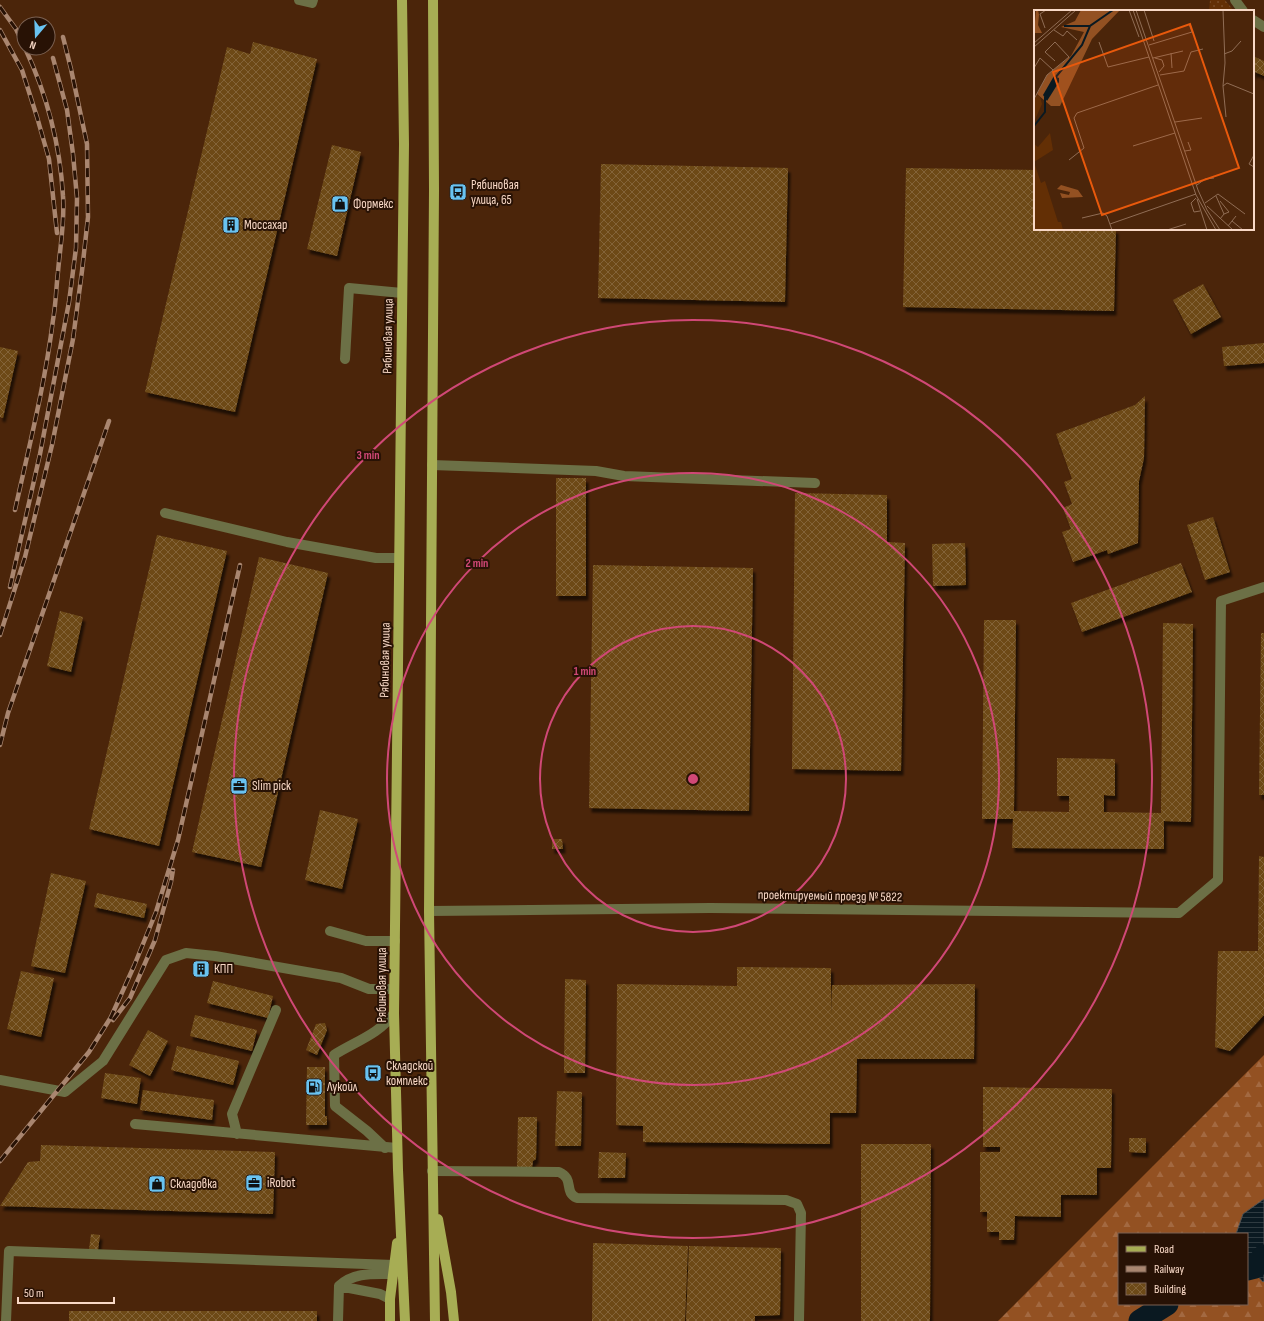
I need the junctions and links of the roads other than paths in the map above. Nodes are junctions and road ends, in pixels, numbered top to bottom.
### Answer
1 (299, 0) edge
2 (313, 0) edge
3 (402, 0) edge
4 (433, 0) edge
5 (1235, 0) edge
6 (1242, 10) edge
7 (1254, 21) edge
8 (1264, 27) edge
9 (402, 293) junction
10 (345, 359) dead end
11 (432, 465) junction
12 (815, 483) dead end
13 (165, 513) dead end
14 (399, 558) junction
15 (1264, 587) edge
16 (429, 911) junction
17 (330, 931) dead end
18 (395, 941) junction
19 (394, 989) junction
20 (276, 1010) dead end
21 (394, 1013) junction
22 (0, 1080) edge
23 (135, 1124) dead end
24 (237, 1134) junction
25 (385, 1148) junction
26 (398, 1148) junction
27 (432, 1171) junction
28 (432, 1190) junction
29 (401, 1211) junction
30 (394, 1270) junction
31 (339, 1286) junction
32 (390, 1299) junction
33 (6, 1321) edge
34 (338, 1321) edge
35 (390, 1321) edge
36 (405, 1321) edge
37 (435, 1321) edge
38 (454, 1321) edge
39 (799, 1321) edge

1 - 2 lane
3 - 9 main road, Рябиновая улица
4 - 11 main road
5 - 6 lane
7 - 8 lane
9 - 10 lane
9 - 14 main road, Рябиновая улица
11 - 12 lane
11 - 16 main road
13 - 14 lane
14 - 18 main road, Рябиновая улица
15 - 16 lane, проектируемый проезд № 5822
16 - 27 main road
17 - 18 lane
18 - 19 main road, Рябиновая улица
19 - 21 main road, Рябиновая улица
19 - 22 lane
20 - 24 lane
21 - 25 lane
21 - 26 main road, Рябиновая улица
23 - 24 lane
24 - 25 lane
25 - 26 lane
26 - 29 main road, Рябиновая улица
27 - 28 main road
27 - 39 lane
28 - 37 main road
28 - 38 main road
29 - 30 main road
29 - 36 main road, Рябиновая улица
30 - 31 lane
30 - 32 main road
30 - 33 lane
31 - 32 lane
31 - 34 lane
32 - 35 main road

